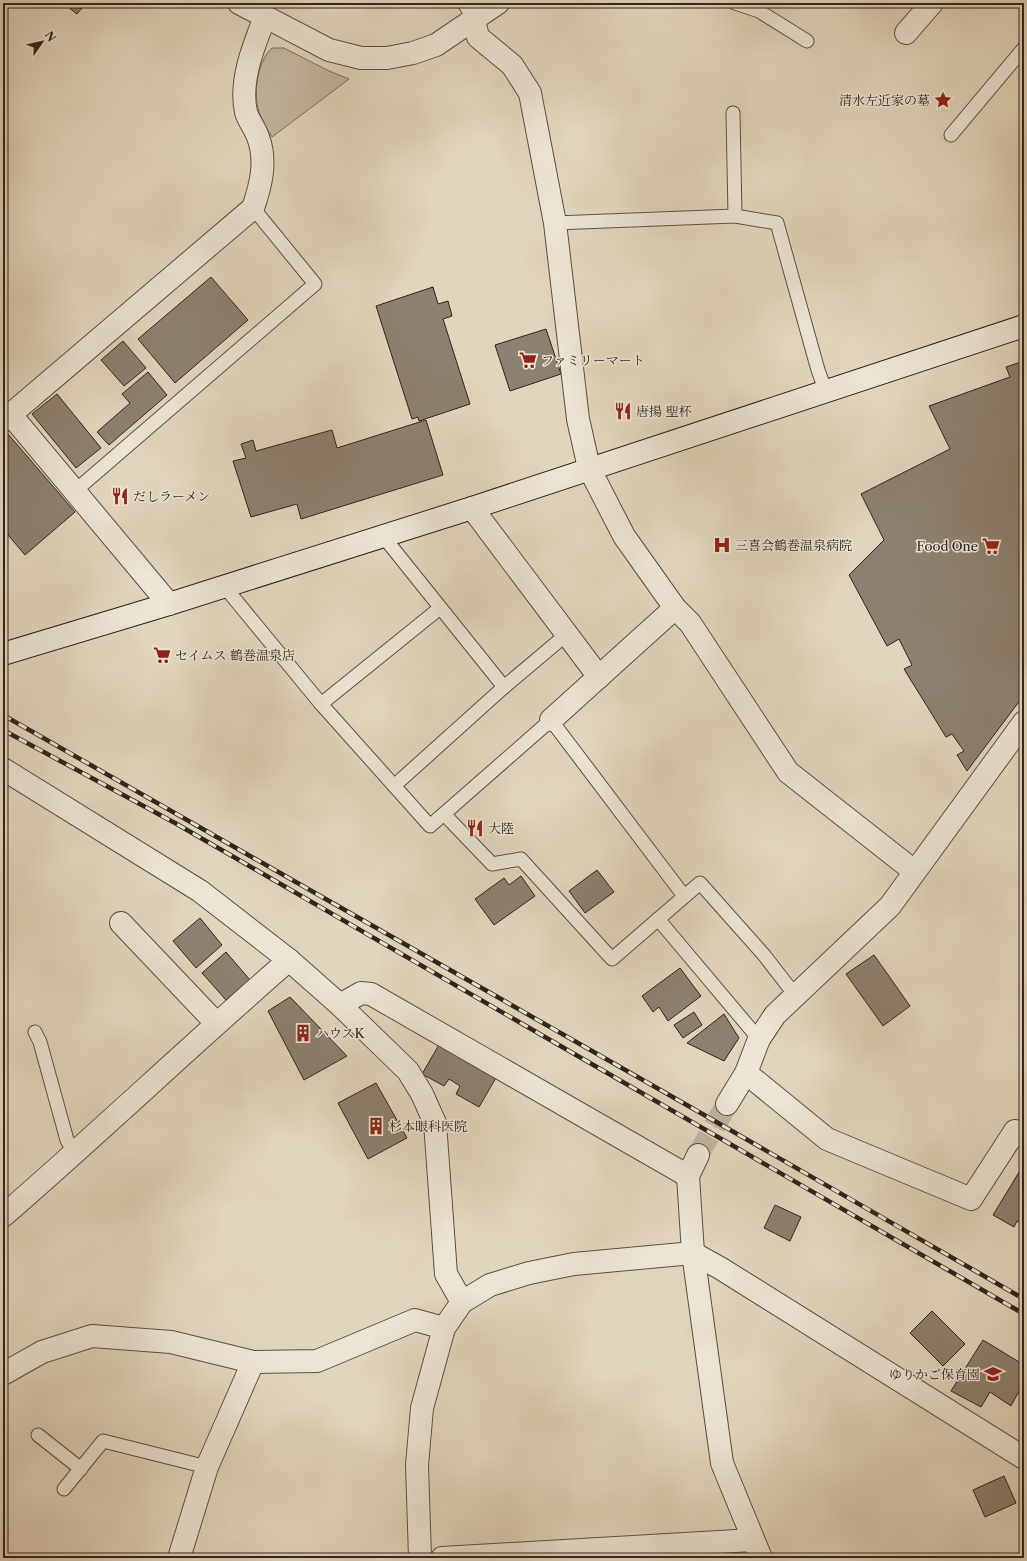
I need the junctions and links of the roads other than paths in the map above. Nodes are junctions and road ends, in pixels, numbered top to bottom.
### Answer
1 (239, 3) edge
2 (498, 3) edge
3 (735, 3) edge
4 (932, 3) edge
5 (469, 11) edge
6 (265, 17) junction
7 (906, 33) dead end
8 (807, 41) dead end
9 (1024, 48) edge
10 (733, 113) dead end
11 (951, 135) dead end
12 (254, 208) junction
13 (735, 216) junction
14 (555, 223) junction
15 (1024, 326) edge
16 (826, 392) junction
17 (7, 418) edge
18 (589, 468) junction
19 (75, 491) junction
20 (472, 508) junction
21 (383, 536) junction
22 (224, 586) junction
23 (169, 604) junction
24 (440, 608) junction
25 (675, 608) junction
26 (567, 634) junction
27 (4, 651) edge
28 (599, 677) junction
29 (504, 687) junction
30 (321, 704) junction
31 (551, 720) junction
32 (1024, 722) edge
33 (3, 769) edge
34 (394, 786) junction
35 (444, 814) junction
36 (914, 871) junction
37 (684, 896) junction
38 (658, 920) junction
39 (121, 923) dead end
40 (289, 960) junction
41 (795, 995) junction
42 (340, 1005) junction
43 (216, 1023) junction
44 (34, 1032) dead end
45 (759, 1039) junction
46 (746, 1073) junction
47 (727, 1104) tunnel mouth
48 (1024, 1137) edge
49 (75, 1154) junction
50 (698, 1155) tunnel mouth
51 (688, 1176) junction
52 (3, 1216) edge
53 (693, 1253) junction
54 (462, 1302) junction
55 (444, 1328) junction
56 (253, 1362) junction
57 (3, 1374) edge
58 (38, 1435) dead end
59 (1024, 1458) edge
60 (207, 1467) junction
61 (81, 1469) junction
62 (64, 1489) dead end
63 (757, 1549) edge
64 (179, 1558) edge
65 (420, 1558) edge
66 (442, 1558) edge

1 - 6 street
2 - 5 street
3 - 8 lane
4 - 7 street
5 - 6 street
5 - 14 street
6 - 12 street
9 - 11 lane
10 - 13 lane
12 - 17 street
12 - 19 lane
13 - 14 lane
13 - 16 lane
14 - 18 street
15 - 16 street
16 - 18 street
17 - 19 street
18 - 20 street
18 - 25 street
19 - 23 street
20 - 21 street
20 - 26 street
21 - 22 street
21 - 24 lane
22 - 23 street
22 - 30 lane
23 - 27 street
24 - 29 lane
24 - 30 lane
25 - 28 street
25 - 36 street
26 - 28 street
26 - 29 lane
28 - 31 street
29 - 34 lane
30 - 34 lane
31 - 35 lane
31 - 37 lane
32 - 36 street
33 - 40 street
34 - 35 lane
35 - 38 lane
36 - 41 street
37 - 38 lane
37 - 41 lane
38 - 45 lane
39 - 43 street
40 - 42 street
40 - 43 street
41 - 45 street
42 - 51 street
42 - 54 street
43 - 49 street
44 - 49 lane
45 - 46 street
46 - 47 street
46 - 48 street
49 - 52 street
50 - 51 street
51 - 53 street
53 - 54 street
53 - 59 street
53 - 63 street
54 - 55 street
55 - 56 street
55 - 65 street
56 - 57 street
56 - 60 street
58 - 61 lane
60 - 61 lane
60 - 64 street
61 - 62 lane
63 - 66 street

